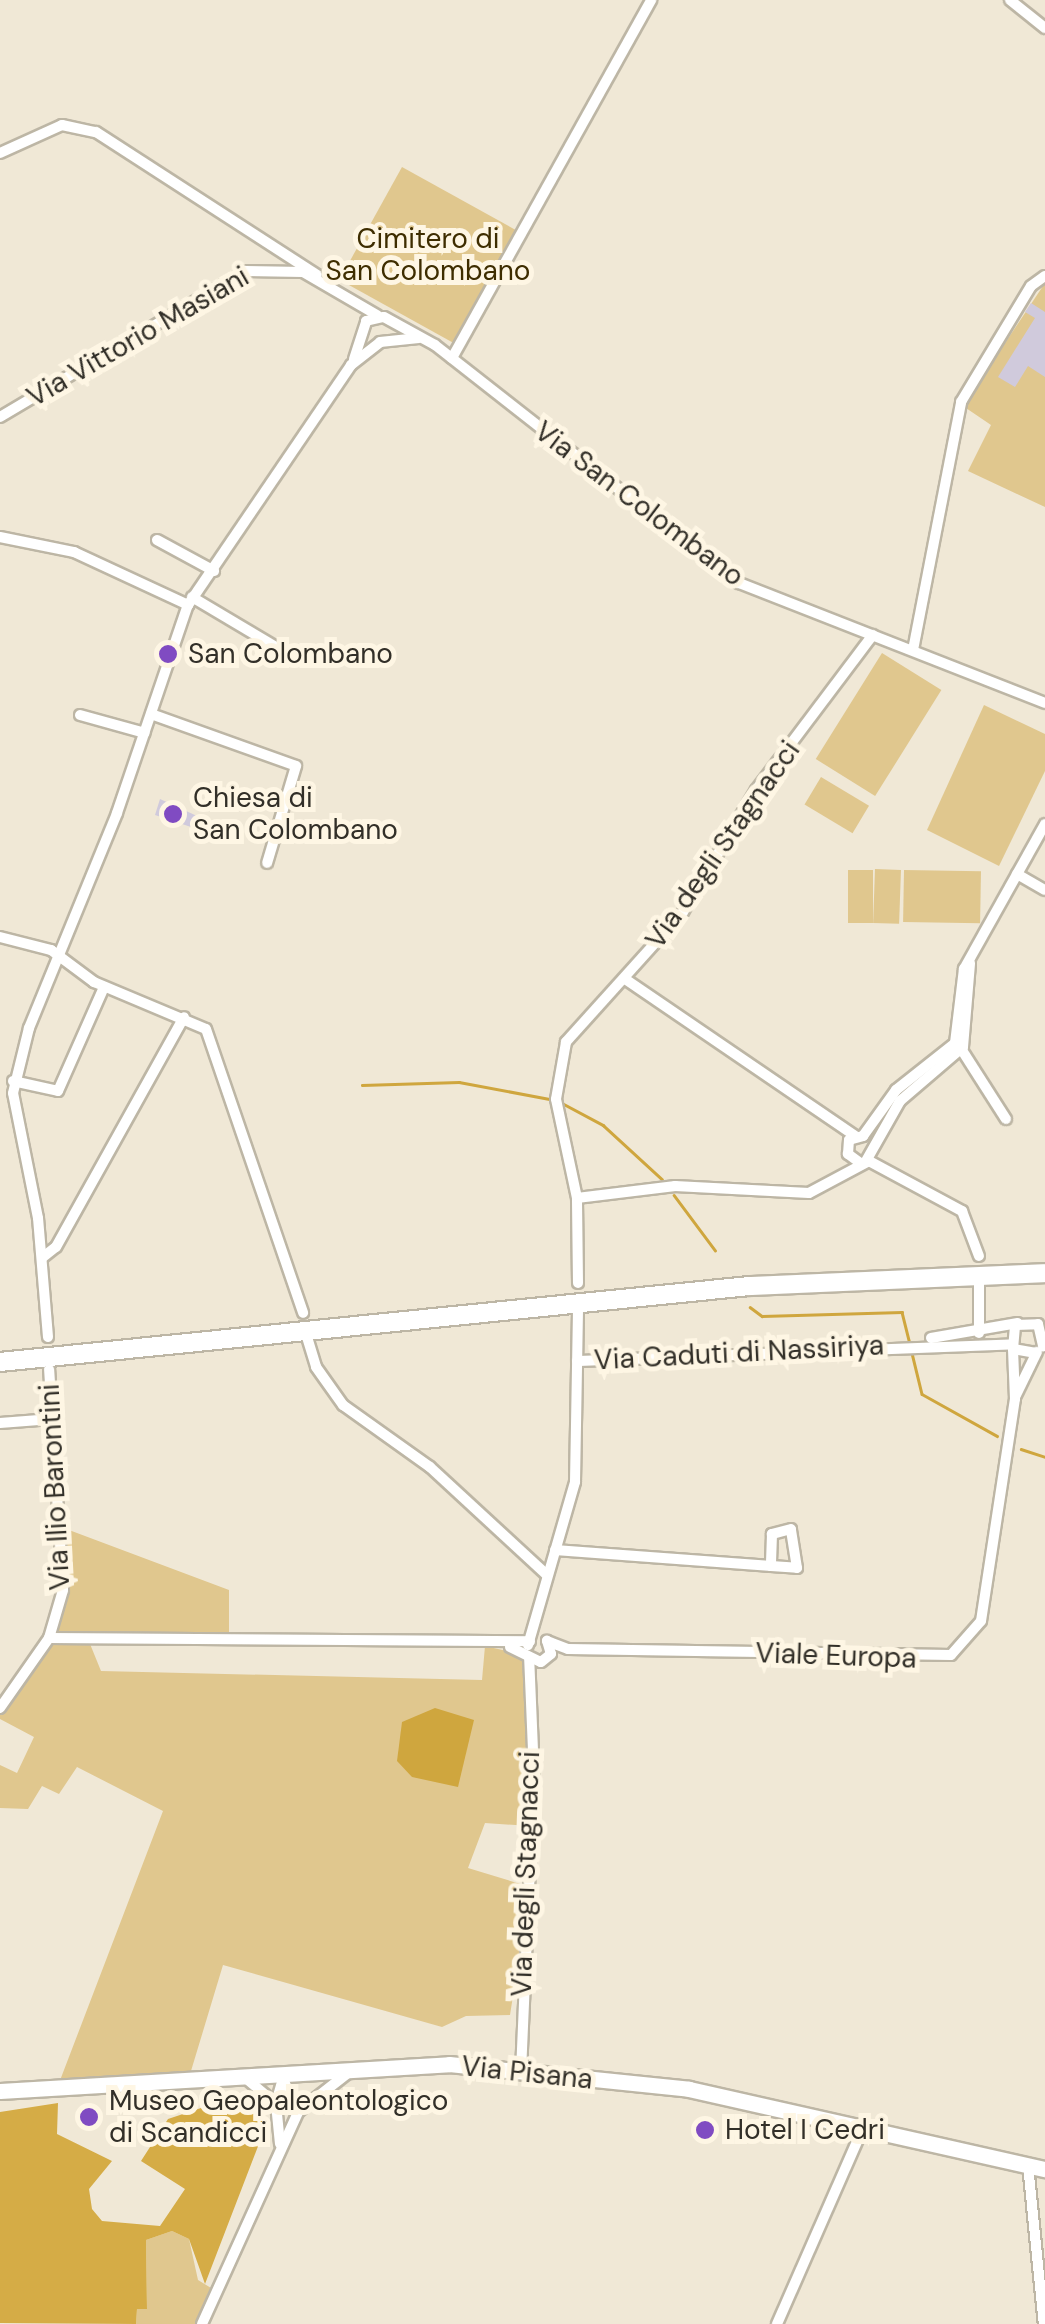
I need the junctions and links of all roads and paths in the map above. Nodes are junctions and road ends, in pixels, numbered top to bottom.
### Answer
1 (651, 0) edge
2 (1010, 0) edge
3 (1045, 28) edge
4 (0, 153) edge
5 (274, 244) junction
6 (297, 257) junction
7 (284, 268) junction
8 (1045, 276) edge
9 (321, 280) junction
10 (363, 308) junction
11 (383, 318) junction
12 (363, 328) junction
13 (419, 338) junction
14 (381, 342) junction
15 (452, 358) junction
16 (351, 365) junction
17 (0, 417) edge
18 (0, 537) edge
19 (157, 540) dead end
20 (214, 570) junction
21 (190, 601) junction
22 (872, 635) junction
23 (281, 650) dead end
24 (913, 650) junction
25 (1045, 703) edge
26 (151, 714) junction
27 (80, 716) dead end
28 (145, 733) junction
29 (1045, 824) edge
30 (267, 863) dead end
31 (1017, 874) junction
32 (1045, 890) edge
33 (0, 937) edge
34 (61, 956) junction
35 (625, 980) junction
36 (104, 987) junction
37 (184, 1017) junction
38 (959, 1045) junction
39 (13, 1082) junction
40 (1006, 1119) dead end
41 (843, 1132) junction
42 (859, 1136) junction
43 (873, 1148) junction
44 (846, 1149) junction
45 (863, 1161) junction
46 (878, 1162) junction
47 (841, 1171) junction
48 (577, 1198) junction
49 (979, 1256) dead end
50 (43, 1257) junction
51 (1045, 1262) edge
52 (1045, 1273) edge
53 (578, 1283) dead end
54 (979, 1284) dead end
55 (978, 1305) junction
56 (578, 1312) dead end
57 (303, 1313) dead end
58 (1045, 1319) edge
59 (1030, 1320) junction
60 (1018, 1323) junction
61 (991, 1325) junction
62 (971, 1334) junction
63 (48, 1337) dead end
64 (308, 1337) dead end
65 (1012, 1347) junction
66 (1041, 1348) edge
67 (0, 1350) edge
68 (0, 1362) edge
69 (577, 1362) junction
70 (50, 1368) dead end
71 (1014, 1398) junction
72 (52, 1419) junction
73 (0, 1423) edge
74 (555, 1550) junction
75 (770, 1566) dead end
76 (547, 1576) junction
77 (538, 1622) junction
78 (49, 1638) junction
79 (531, 1640) junction
80 (547, 1641) junction
81 (509, 1647) junction
82 (568, 1649) junction
83 (529, 1657) junction
84 (546, 1660) junction
85 (532, 1675) junction
86 (0, 1708) edge
87 (349, 2072) junction
88 (520, 2072) junction
89 (283, 2078) junction
90 (249, 2082) junction
91 (0, 2091) edge
92 (276, 2104) junction
93 (298, 2112) junction
94 (862, 2130) junction
95 (280, 2145) junction
96 (1028, 2165) junction
97 (1045, 2169) edge
98 (202, 2324) edge
99 (777, 2324) edge
100 (1044, 2324) edge

1 - 15 street
2 - 3 street
4 - 5 street
5 - 6 street
5 - 7 street
6 - 7 street
6 - 9 street
7 - 9 street
7 - 17 street, Via Vittorio Masiani
8 - 24 street
9 - 10 street, Via San Colombano
10 - 11 street, Via San Colombano
10 - 12 street
11 - 12 street
11 - 13 street, Via San Colombano
11 - 14 street
12 - 14 street
12 - 16 street
13 - 14 street
13 - 15 street, Via San Colombano
14 - 16 street
15 - 22 street, Via San Colombano
16 - 20 street
18 - 21 street
19 - 20 street
20 - 21 street
21 - 23 street
21 - 26 street
22 - 24 street, Via San Colombano
22 - 35 street, Via degli Stagnacci
24 - 25 street, Via San Colombano
26 - 28 street
26 - 30 street
27 - 28 street
28 - 34 street
29 - 31 street
31 - 32 street
31 - 38 street
33 - 34 street
34 - 36 street
34 - 39 street
35 - 41 street
35 - 48 street, Via degli Stagnacci
36 - 37 street
36 - 39 street
37 - 50 street
37 - 57 street
38 - 40 street
38 - 42 street
38 - 43 street
39 - 50 street
41 - 42 street
41 - 44 street
42 - 43 street
42 - 44 street
43 - 45 street
43 - 46 street
44 - 45 street
44 - 47 street
45 - 46 street
45 - 47 street
46 - 49 street
47 - 48 street
48 - 53 street, Via degli Stagnacci
50 - 63 street
51 - 67 highway
52 - 68 highway
54 - 55 street
55 - 61 street
55 - 62 street
56 - 69 street, Via degli Stagnacci
58 - 59 street
59 - 60 street, Via Caduti di Nassiriya
59 - 66 street
60 - 61 street, Via Caduti di Nassiriya
60 - 65 street, Viale Europa
61 - 62 street, Via Caduti di Nassiriya
62 - 65 street
62 - 69 street, Via Caduti di Nassiriya
64 - 76 street
65 - 66 street
65 - 71 street, Viale Europa
66 - 71 street, Viale Europa
69 - 74 street, Via degli Stagnacci
70 - 72 street, Via Ilio Barontini
71 - 82 street, Viale Europa
72 - 73 street
72 - 78 street, Via Ilio Barontini
74 - 75 street
74 - 76 street, Via degli Stagnacci
76 - 77 street, Via degli Stagnacci
77 - 79 street, Via degli Stagnacci
77 - 80 street
78 - 81 street
78 - 86 street, Via Ilio Barontini
79 - 80 street
79 - 81 street
79 - 83 street, Via degli Stagnacci
80 - 82 street, Viale Europa
80 - 84 street
81 - 83 street
82 - 84 street, Viale Europa
83 - 84 street
83 - 85 street, Via degli Stagnacci
84 - 85 street
85 - 88 street, Via degli Stagnacci
87 - 88 main road, Via Pisana
87 - 89 main road, Via Pisana
87 - 93 street
88 - 94 main road, Via Pisana
89 - 90 main road, Via Pisana
89 - 92 street
89 - 93 street
90 - 91 main road, Via Pisana
90 - 92 street
92 - 95 street
93 - 95 street
94 - 96 main road, Via Pisana
94 - 99 street
95 - 98 street
96 - 97 main road, Via Pisana
96 - 100 street

